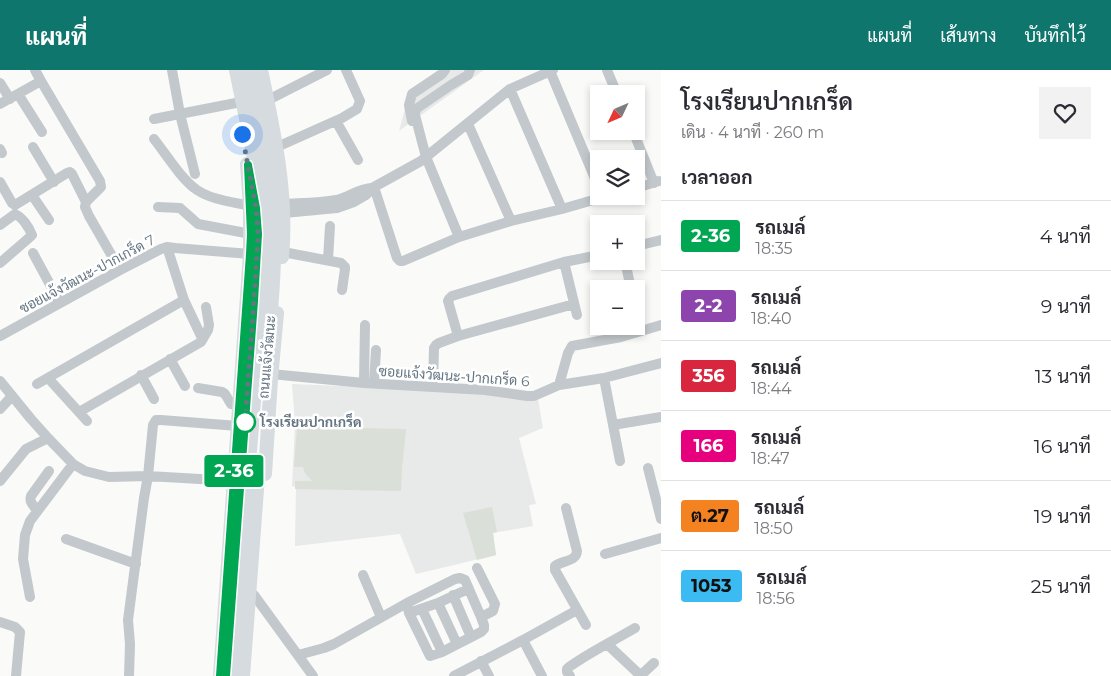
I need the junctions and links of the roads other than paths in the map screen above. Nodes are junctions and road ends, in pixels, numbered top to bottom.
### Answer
1 (35, 70) edge
2 (172, 70) edge
3 (229, 70) edge
4 (236, 70) edge
5 (247, 70) edge
6 (254, 70) edge
7 (262, 70) edge
8 (327, 70) edge
9 (346, 70) edge
10 (470, 70) edge
11 (607, 70) edge
12 (552, 71) edge
13 (444, 72) edge
14 (41, 81) junction
15 (0, 83) edge
16 (451, 85) junction
17 (613, 85) edge
18 (510, 89) junction
19 (14, 96) junction
20 (268, 100) junction
21 (236, 103) junction
22 (0, 104) edge
23 (180, 114) junction
24 (154, 118) dead end
25 (336, 121) junction
26 (468, 124) junction
27 (42, 132) dead end
28 (154, 139) dead end
29 (637, 140) edge
30 (33, 147) dead end
31 (276, 147) junction
32 (423, 159) junction
33 (358, 160) dead end
34 (590, 163) edge
35 (248, 165) junction
36 (195, 174) dead end
37 (0, 182) edge
38 (54, 182) junction
39 (658, 182) edge
40 (645, 186) edge
41 (373, 188) junction
42 (32, 195) junction
43 (590, 200) edge
44 (86, 202) junction
45 (250, 206) junction
46 (158, 207) dead end
47 (284, 209) junction
48 (562, 210) junction
49 (49, 220) dead end
50 (511, 221) junction
51 (0, 225) edge
52 (330, 226) dead end
53 (251, 234) junction
54 (459, 238) junction
55 (661, 240) edge
56 (645, 244) edge
57 (167, 247) junction
58 (283, 252) junction
59 (33, 253) dead end
60 (250, 254) junction
61 (590, 256) edge
62 (328, 260) junction
63 (564, 262) junction
64 (0, 263) edge
65 (120, 270) junction
66 (274, 274) junction
67 (342, 290) dead end
68 (184, 300) junction
69 (60, 303) junction
70 (574, 304) junction
71 (206, 307) dead end
72 (577, 315) dead end
73 (365, 325) dead end
74 (661, 326) edge
75 (0, 336) edge
76 (458, 336) junction
77 (202, 338) junction
78 (376, 350) dead end
79 (170, 359) junction
80 (661, 363) edge
81 (271, 374) junction
82 (141, 375) junction
83 (48, 378) junction
84 (604, 378) junction
85 (0, 381) edge
86 (369, 383) junction
87 (37, 384) dead end
88 (185, 386) dead end
89 (559, 386) junction
90 (433, 387) junction
91 (198, 388) dead end
92 (12, 396) junction
93 (154, 399) dead end
94 (239, 405) junction
95 (0, 409) edge
96 (79, 412) junction
97 (661, 417) edge
98 (88, 421) dead end
99 (613, 425) junction
100 (238, 426) junction
101 (48, 438) junction
102 (620, 461) dead end
103 (73, 464) junction
104 (648, 468) dead end
105 (49, 471) dead end
106 (148, 476) junction
107 (0, 481) edge
108 (234, 481) junction
109 (566, 508) dead end
110 (37, 510) junction
111 (661, 519) edge
112 (661, 538) edge
113 (66, 539) dead end
114 (605, 554) dead end
115 (136, 564) junction
116 (478, 568) dead end
117 (363, 575) dead end
118 (468, 589) junction
119 (226, 590) junction
120 (254, 595) junction
121 (453, 595) junction
122 (30, 597) dead end
123 (438, 603) junction
124 (408, 608) junction
125 (422, 609) junction
126 (576, 610) junction
127 (381, 617) junction
128 (481, 617) junction
129 (0, 622) edge
130 (586, 625) dead end
131 (635, 628) dead end
132 (471, 637) junction
133 (523, 640) junction
134 (457, 644) junction
135 (607, 644) junction
136 (442, 652) junction
137 (298, 655) junction
138 (481, 661) junction
139 (654, 663) dead end
140 (16, 676) edge
141 (129, 676) edge
142 (220, 676) edge
143 (226, 676) edge
144 (232, 676) edge
145 (243, 676) edge
146 (250, 676) edge
147 (313, 676) edge
148 (454, 676) edge
149 (489, 676) edge
150 (542, 676) edge
151 (570, 676) edge
152 (641, 676) edge

1 - 14 street
2 - 23 street
3 - 21 main road, ถนนแจ้งวัฒนะ
4 - 144 main road, ถนนแจ้งวัฒนะ
5 - 66 main road, ถนนแจ้งวัฒนะ
6 - 66 main road
7 - 20 main road, ถนนแจ้งวัฒนะ
8 - 20 street
9 - 25 street
10 - 16 street
11 - 17 street
12 - 18 street
12 - 34 street
13 - 16 street
13 - 32 street
14 - 19 street
14 - 44 street
15 - 19 street
16 - 32 street
18 - 26 street
18 - 48 street
19 - 22 street
19 - 27 street
20 - 31 main road, ถนนแจ้งวัฒนะ
21 - 23 street
21 - 35 main road, ถนนแจ้งวัฒนะ
23 - 24 street
23 - 36 street
25 - 31 street
25 - 33 street
26 - 32 street
26 - 50 street
28 - 45 street
29 - 39 street
30 - 38 street
31 - 47 main road, ถนนแจ้งวัฒนะ
32 - 41 street
32 - 54 street
35 - 45 main road, ถนนแจ้งวัฒนะ
35 - 143 main road
37 - 42 street
38 - 42 street
38 - 44 street
39 - 40 street
41 - 47 street
41 - 54 street
42 - 49 street
43 - 48 street
44 - 65 street
45 - 53 main road, ถนนแจ้งวัฒนะ
46 - 53 street
47 - 58 main road, ถนนแจ้งวัฒนะ
48 - 50 street
50 - 54 street
51 - 64 street
52 - 62 street
53 - 60 main road, ถนนแจ้งวัฒนะ
55 - 56 street
57 - 60 street, ซอยแจ้งวัฒนะ-ปากเกร็ด 7
57 - 65 street, ซอยแจ้งวัฒนะ-ปากเกร็ด 7
57 - 68 street
58 - 62 street
58 - 81 main road, ถนนแจ้งวัฒนะ
59 - 69 street
60 - 94 main road, ถนนแจ้งวัฒนะ
61 - 63 street
62 - 67 street
63 - 70 street
63 - 76 street
65 - 69 street, ซอยแจ้งวัฒนะ-ปากเกร็ด 7
66 - 145 main road, ถนนแจ้งวัฒนะ
68 - 77 street
68 - 83 street
69 - 75 street, ซอยแจ้งวัฒนะ-ปากเกร็ด 7
70 - 72 street
70 - 76 street
71 - 77 street
73 - 86 street
74 - 89 street
76 - 90 street
77 - 79 street
78 - 86 street
79 - 82 street
79 - 88 street
80 - 84 street, ซอยแจ้งวัฒนะ-ปากเกร็ด 6
81 - 86 street, ซอยแจ้งวัฒนะ-ปากเกร็ด 6
81 - 120 main road, ถนนแจ้งวัฒนะ
82 - 93 street
82 - 96 street
83 - 87 street
83 - 96 street
84 - 89 street, ซอยแจ้งวัฒนะ-ปากเกร็ด 6
84 - 99 street
85 - 92 street
86 - 90 street, ซอยแจ้งวัฒนะ-ปากเกร็ด 6
89 - 90 street, ซอยแจ้งวัฒนะ-ปากเกร็ด 6
91 - 94 street
92 - 95 street
92 - 101 street
94 - 100 main road, ถนนแจ้งวัฒนะ
96 - 98 street
97 - 99 street
99 - 102 street
100 - 106 street
100 - 108 main road, ถนนแจ้งวัฒนะ
101 - 103 street
101 - 107 street
103 - 106 street
103 - 110 street
104 - 111 street
105 - 110 street
106 - 108 street
106 - 115 street
108 - 119 main road, ถนนแจ้งวัฒนะ
109 - 126 street
110 - 122 street
112 - 114 street
113 - 115 street
115 - 141 street
116 - 128 street
117 - 127 street
118 - 121 street
118 - 124 street
118 - 128 street
119 - 120 main road
119 - 142 main road, ถนนแจ้งวัฒนะ
120 - 137 street
120 - 146 main road, ถนนแจ้งวัฒนะ
121 - 123 street
121 - 132 street
123 - 125 street
123 - 134 street
124 - 125 street
124 - 127 street
124 - 136 street
125 - 136 street
126 - 130 street
126 - 133 street
127 - 137 street
128 - 132 street
129 - 140 street
131 - 135 street
132 - 134 street
133 - 138 street
133 - 150 street
134 - 136 street
135 - 151 street
135 - 152 street
137 - 147 street
138 - 148 street
138 - 149 street
139 - 152 street

